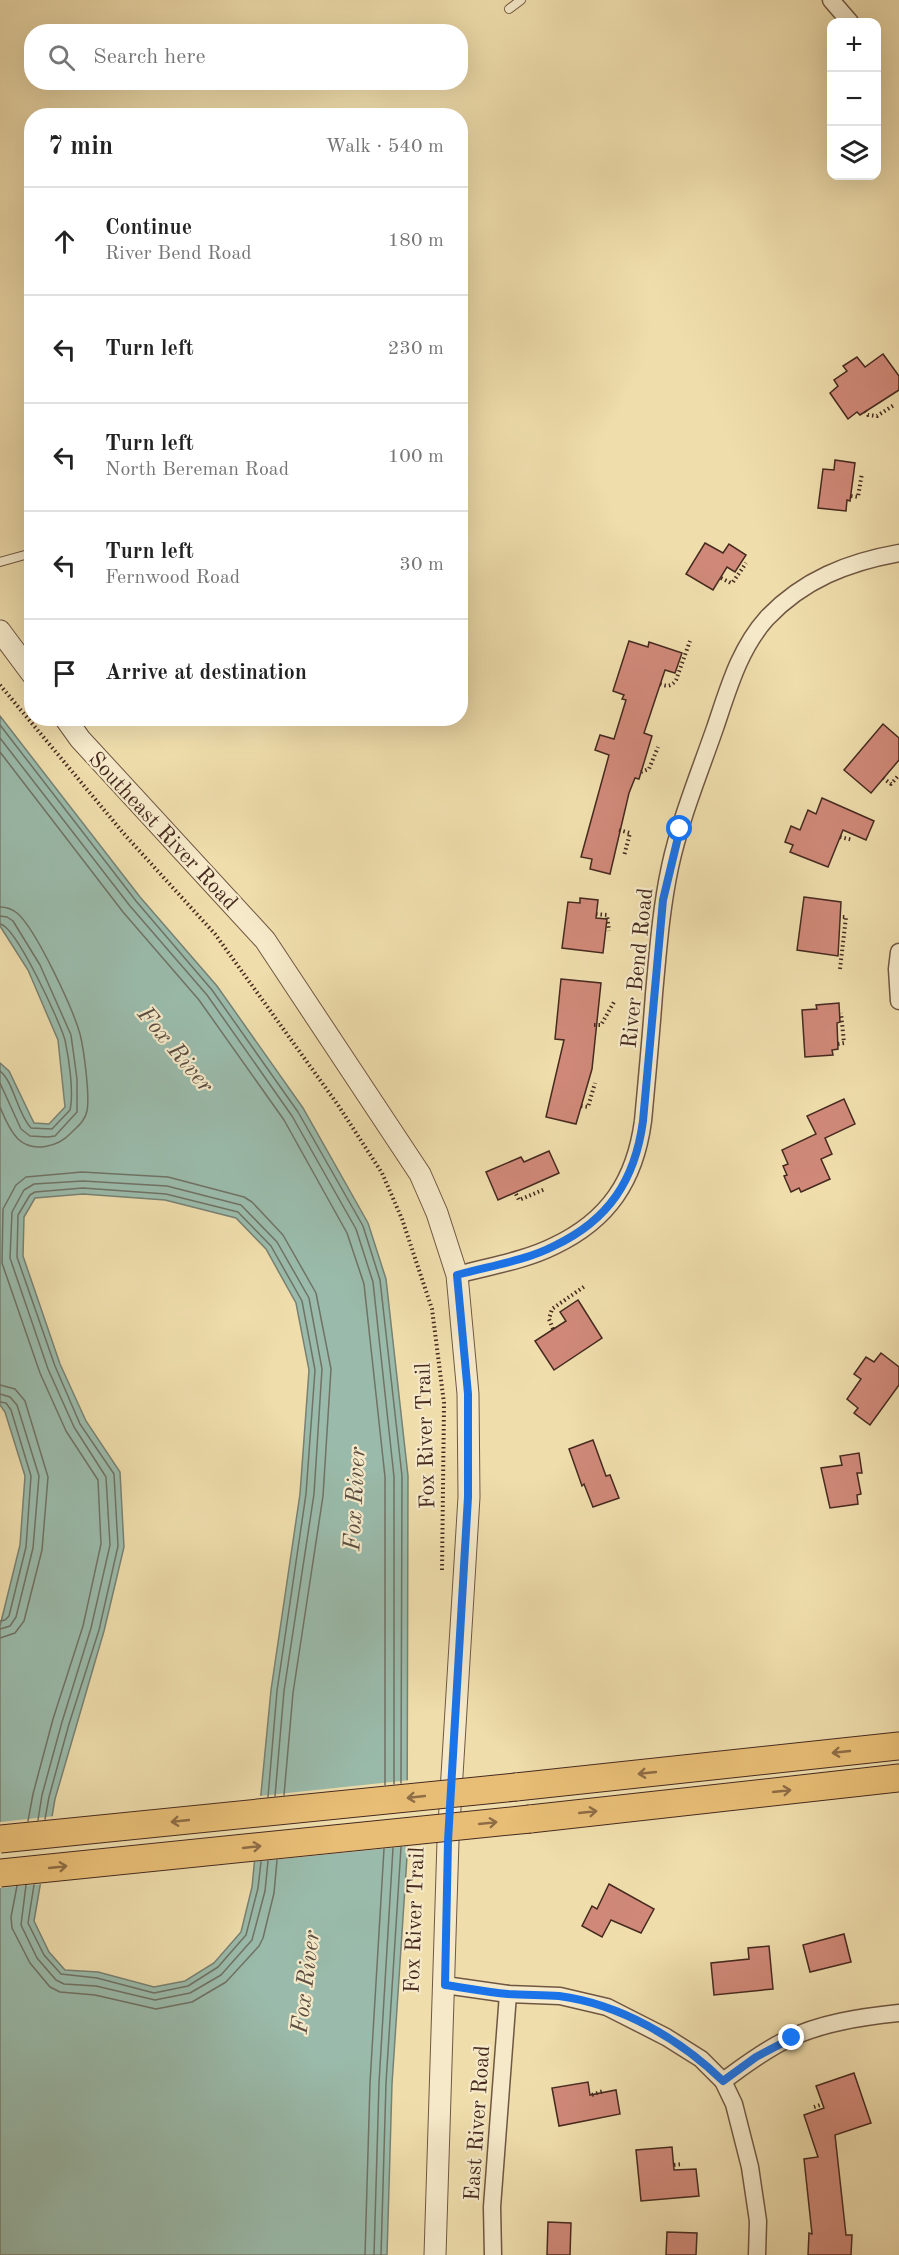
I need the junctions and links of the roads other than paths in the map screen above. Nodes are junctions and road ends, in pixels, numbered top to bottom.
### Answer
1 (520, 0) edge
2 (831, 0) edge
3 (509, 9) dead end
4 (847, 18) edge
5 (899, 552) edge
6 (24, 554) edge
7 (0, 562) edge
8 (0, 631) edge
9 (24, 663) edge
10 (71, 726) edge
11 (899, 952) edge
12 (899, 1001) edge
13 (457, 1275) junction
14 (899, 1746) edge
15 (899, 1778) edge
16 (0, 1839) edge
17 (0, 1873) edge
18 (445, 1985) junction
19 (507, 1994) junction
20 (899, 2013) edge
21 (723, 2081) junction
22 (435, 2255) edge
23 (493, 2255) edge
24 (757, 2255) edge

1 - 3 lane
2 - 4 street
5 - 13 street, River Bend Road
6 - 7 lane
8 - 9 street
10 - 13 street, Southeast River Road
11 - 12 street
13 - 18 street, Southeast River Road
14 -> 16 main road, bridge
17 -> 15 main road, bridge
18 - 19 street
18 - 22 street, Southeast River Road
19 - 21 street
19 - 23 street, East River Road
20 - 21 street
21 - 24 street

